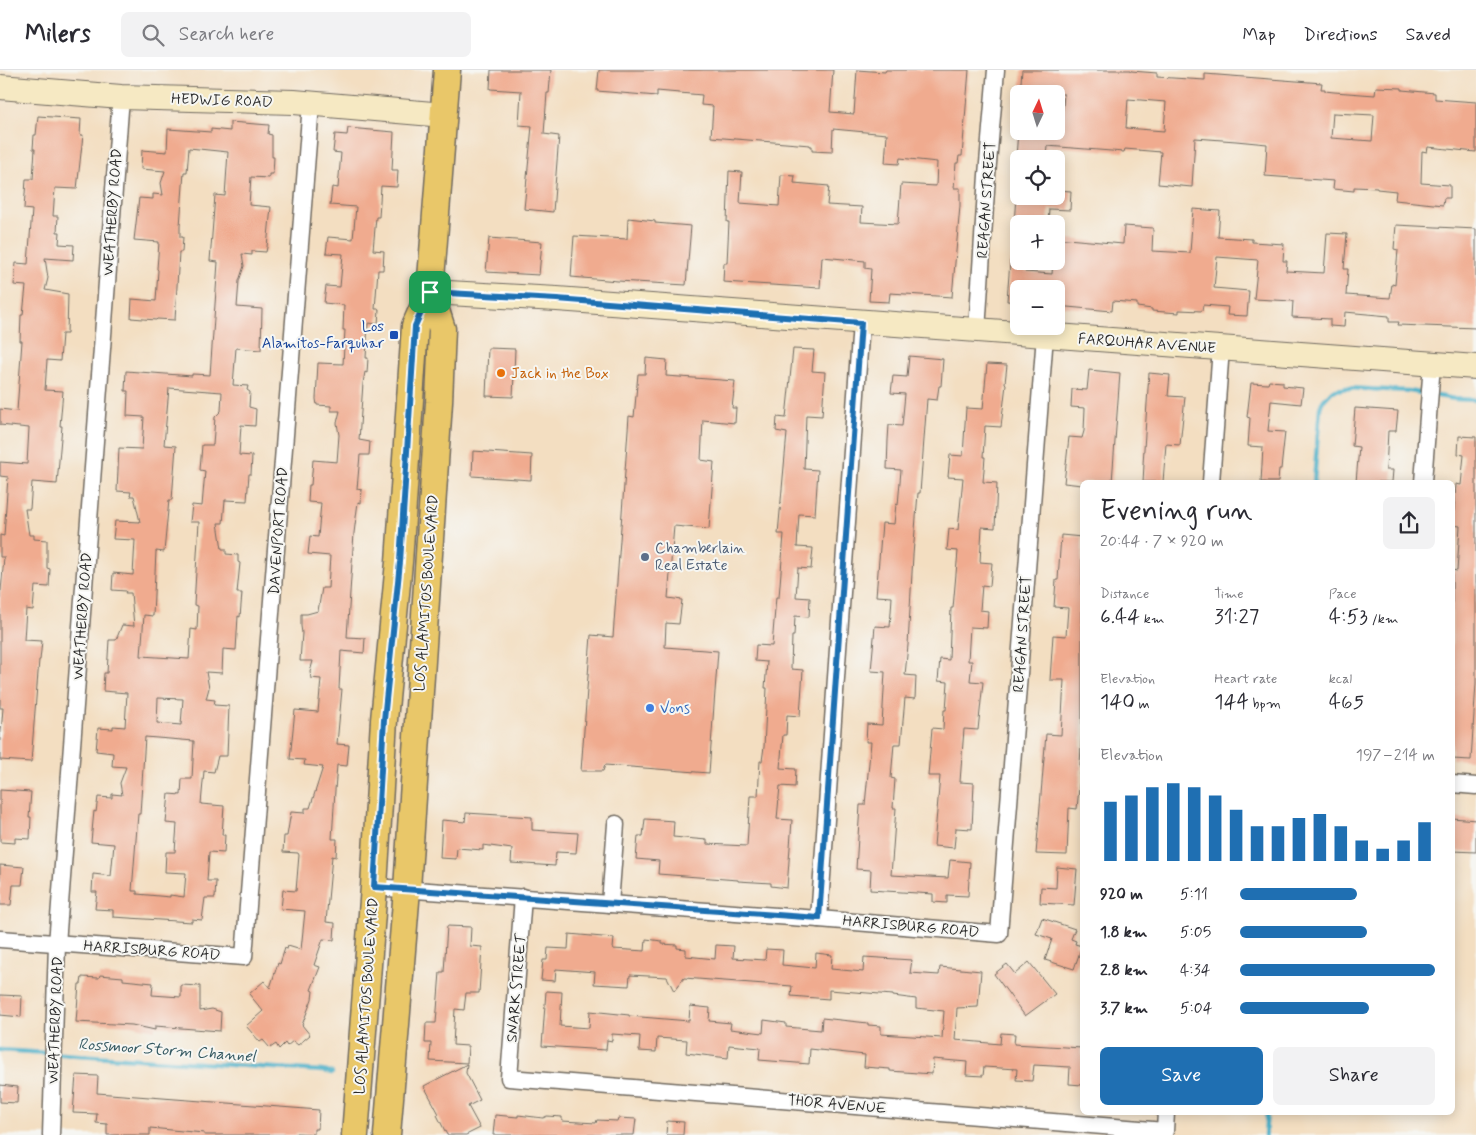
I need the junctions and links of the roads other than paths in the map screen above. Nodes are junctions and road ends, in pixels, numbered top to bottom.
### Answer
1 (447, 70) edge
2 (996, 70) edge
3 (0, 87) edge
4 (121, 97) junction
5 (311, 104) junction
6 (444, 115) junction
7 (430, 292) junction
8 (861, 323) junction
9 (977, 330) junction
10 (1010, 332) edge
11 (1045, 335) joint
12 (1221, 348) junction
13 (1432, 364) junction
14 (1476, 367) edge
15 (1211, 480) edge
16 (1423, 480) edge
17 (1455, 784) edge
18 (1476, 786) edge
19 (616, 824) dead end
20 (374, 887) junction
21 (407, 889) junction
22 (524, 897) junction
23 (610, 904) junction
24 (819, 918) junction
25 (999, 934) joint
26 (0, 938) edge
27 (57, 944) junction
28 (244, 957) joint
29 (509, 1078) joint
30 (1166, 1115) edge
31 (51, 1135) edge
32 (355, 1135) edge
33 (387, 1135) edge

1 - 6 main road, LOS ALAMITOS BOULEVARD
2 - 9 street, REAGAN STREET
3 - 4 street, HEDWIG ROAD
4 - 5 street, HEDWIG ROAD
4 - 27 street, WEATHERBY ROAD
5 - 6 street, HEDWIG ROAD
5 - 28 street, DAVENPORT ROAD
6 - 7 main road, LOS ALAMITOS BOULEVARD
7 - 8 street, FARQUHAR AVENUE
7 - 20 main road, LOS ALAMITOS BOULEVARD
7 - 21 main road, LOS ALAMITOS BOULEVARD
8 - 9 street, FARQUHAR AVENUE
8 - 24 street
9 - 10 street, FARQUHAR AVENUE
11 - 12 street, FARQUHAR AVENUE
11 - 25 street, REAGAN STREET
12 - 13 street, FARQUHAR AVENUE
12 - 15 street
13 - 14 street, FARQUHAR AVENUE
13 - 16 street
17 - 18 street
19 - 23 street
20 - 21 street, HARRISBURG ROAD
20 - 32 main road, LOS ALAMITOS BOULEVARD
21 - 22 street, HARRISBURG ROAD
21 - 33 main road, LOS ALAMITOS BOULEVARD
22 - 23 street, HARRISBURG ROAD
22 - 29 street, SNARK STREET
23 - 24 street, HARRISBURG ROAD
24 - 25 street, HARRISBURG ROAD
26 - 27 street, HARRISBURG ROAD
27 - 28 street, HARRISBURG ROAD
27 - 31 street, WEATHERBY ROAD
29 - 30 street, THOR AVENUE

